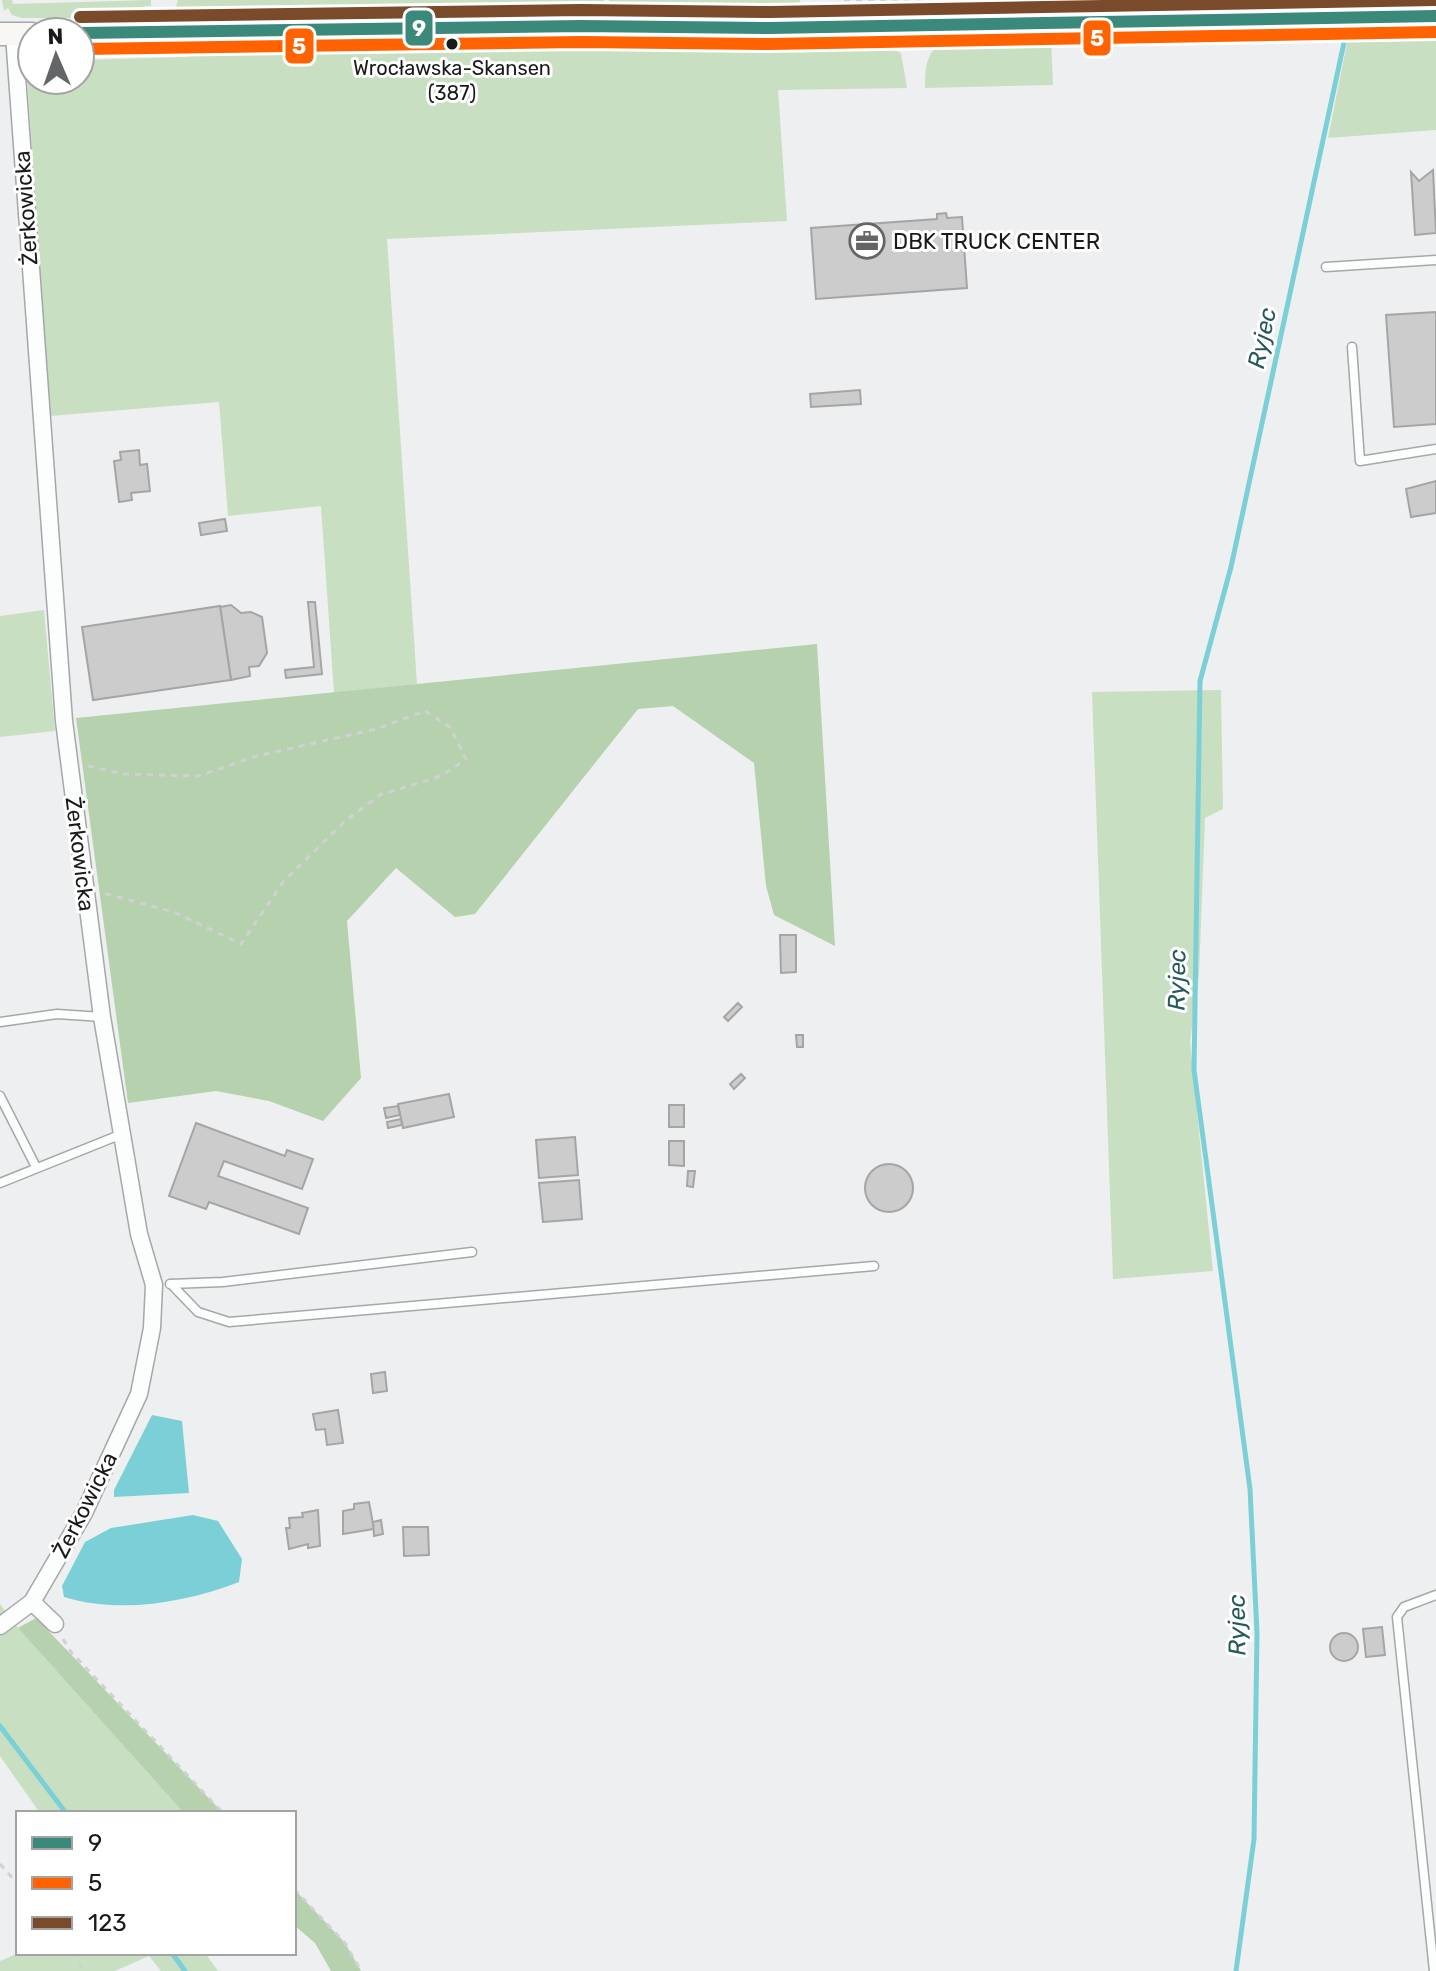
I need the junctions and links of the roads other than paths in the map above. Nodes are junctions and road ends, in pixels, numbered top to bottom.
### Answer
1 (1189, 10) edge
2 (1063, 11) edge
3 (1436, 16) edge
4 (96, 33) edge
5 (15, 34) edge
6 (1436, 260) edge
7 (1326, 267) dead end
8 (1352, 347) dead end
9 (1436, 449) edge
10 (102, 1017) junction
11 (0, 1022) edge
12 (0, 1096) edge
13 (123, 1134) junction
14 (36, 1167) junction
15 (0, 1183) edge
16 (472, 1252) dead end
17 (874, 1266) dead end
18 (162, 1284) junction
19 (1436, 1595) edge
20 (32, 1602) junction
21 (55, 1624) road end
22 (0, 1626) edge
23 (1434, 1971) edge

1 - 2 main road
1 - 3 main road
2 - 4 main road
5 - 10 street, Żerkowicka
6 - 7 lane
8 - 9 lane
10 - 11 lane
10 - 13 street, Żerkowicka
12 - 14 lane
13 - 14 lane
13 - 18 street, Żerkowicka
14 - 15 lane
16 - 18 lane
17 - 18 lane
18 - 20 street, Żerkowicka
19 - 23 lane
20 - 21 street
20 - 22 street, Żerkowicka

